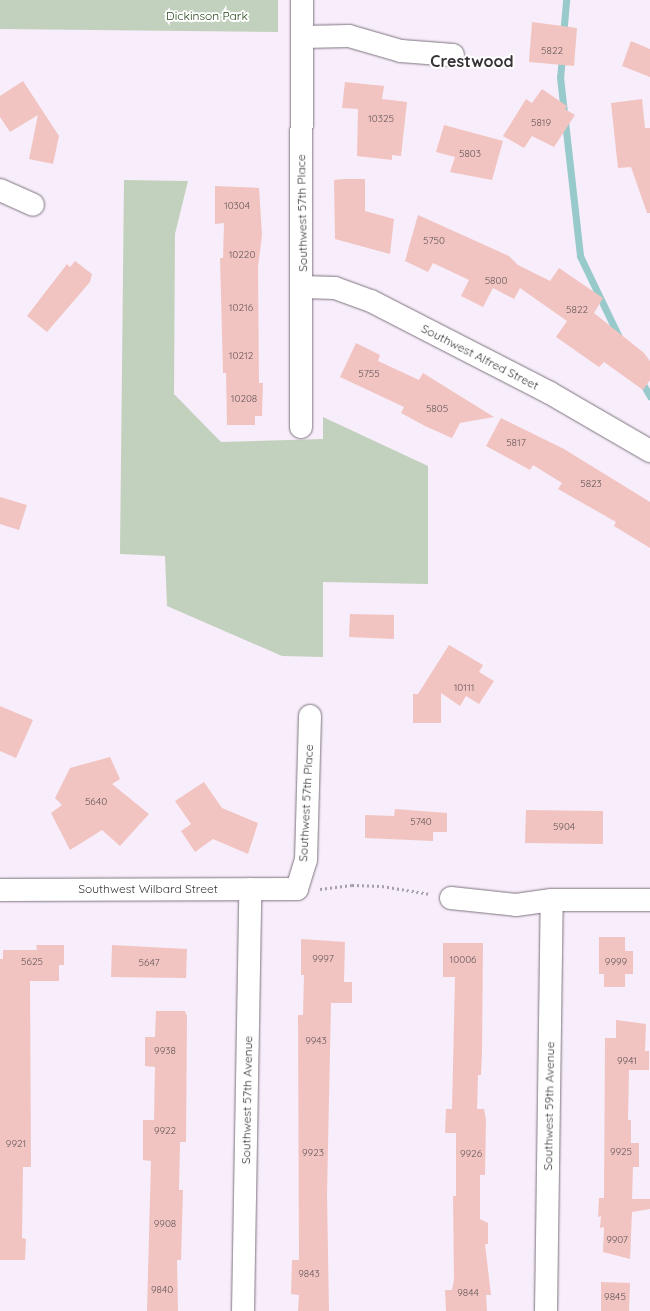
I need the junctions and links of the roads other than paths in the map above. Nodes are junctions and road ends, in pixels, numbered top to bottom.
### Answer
1 (302, 0) edge
2 (302, 37) junction
3 (454, 55) dead end
4 (0, 190) edge
5 (33, 206) dead end
6 (302, 286) junction
7 (301, 427) dead end
8 (650, 452) edge
9 (310, 716) dead end
10 (250, 889) junction
11 (297, 889) joint
12 (0, 890) edge
13 (451, 898) road end
14 (552, 900) junction
15 (650, 900) edge
16 (243, 1311) edge
17 (546, 1311) edge

1 - 2 street, Southwest 57th Place
2 - 3 street
2 - 6 street, Southwest 57th Place
4 - 5 street
6 - 7 street, Southwest 57th Place
6 - 8 street, Southwest Alfred Street
9 - 11 street, Southwest 57th Place
10 - 11 street, Southwest Wilbard Street
10 - 12 street, Southwest Wilbard Street
10 - 16 street, Southwest 57th Avenue
13 - 14 street
14 - 15 street
14 - 17 street, Southwest 59th Avenue

